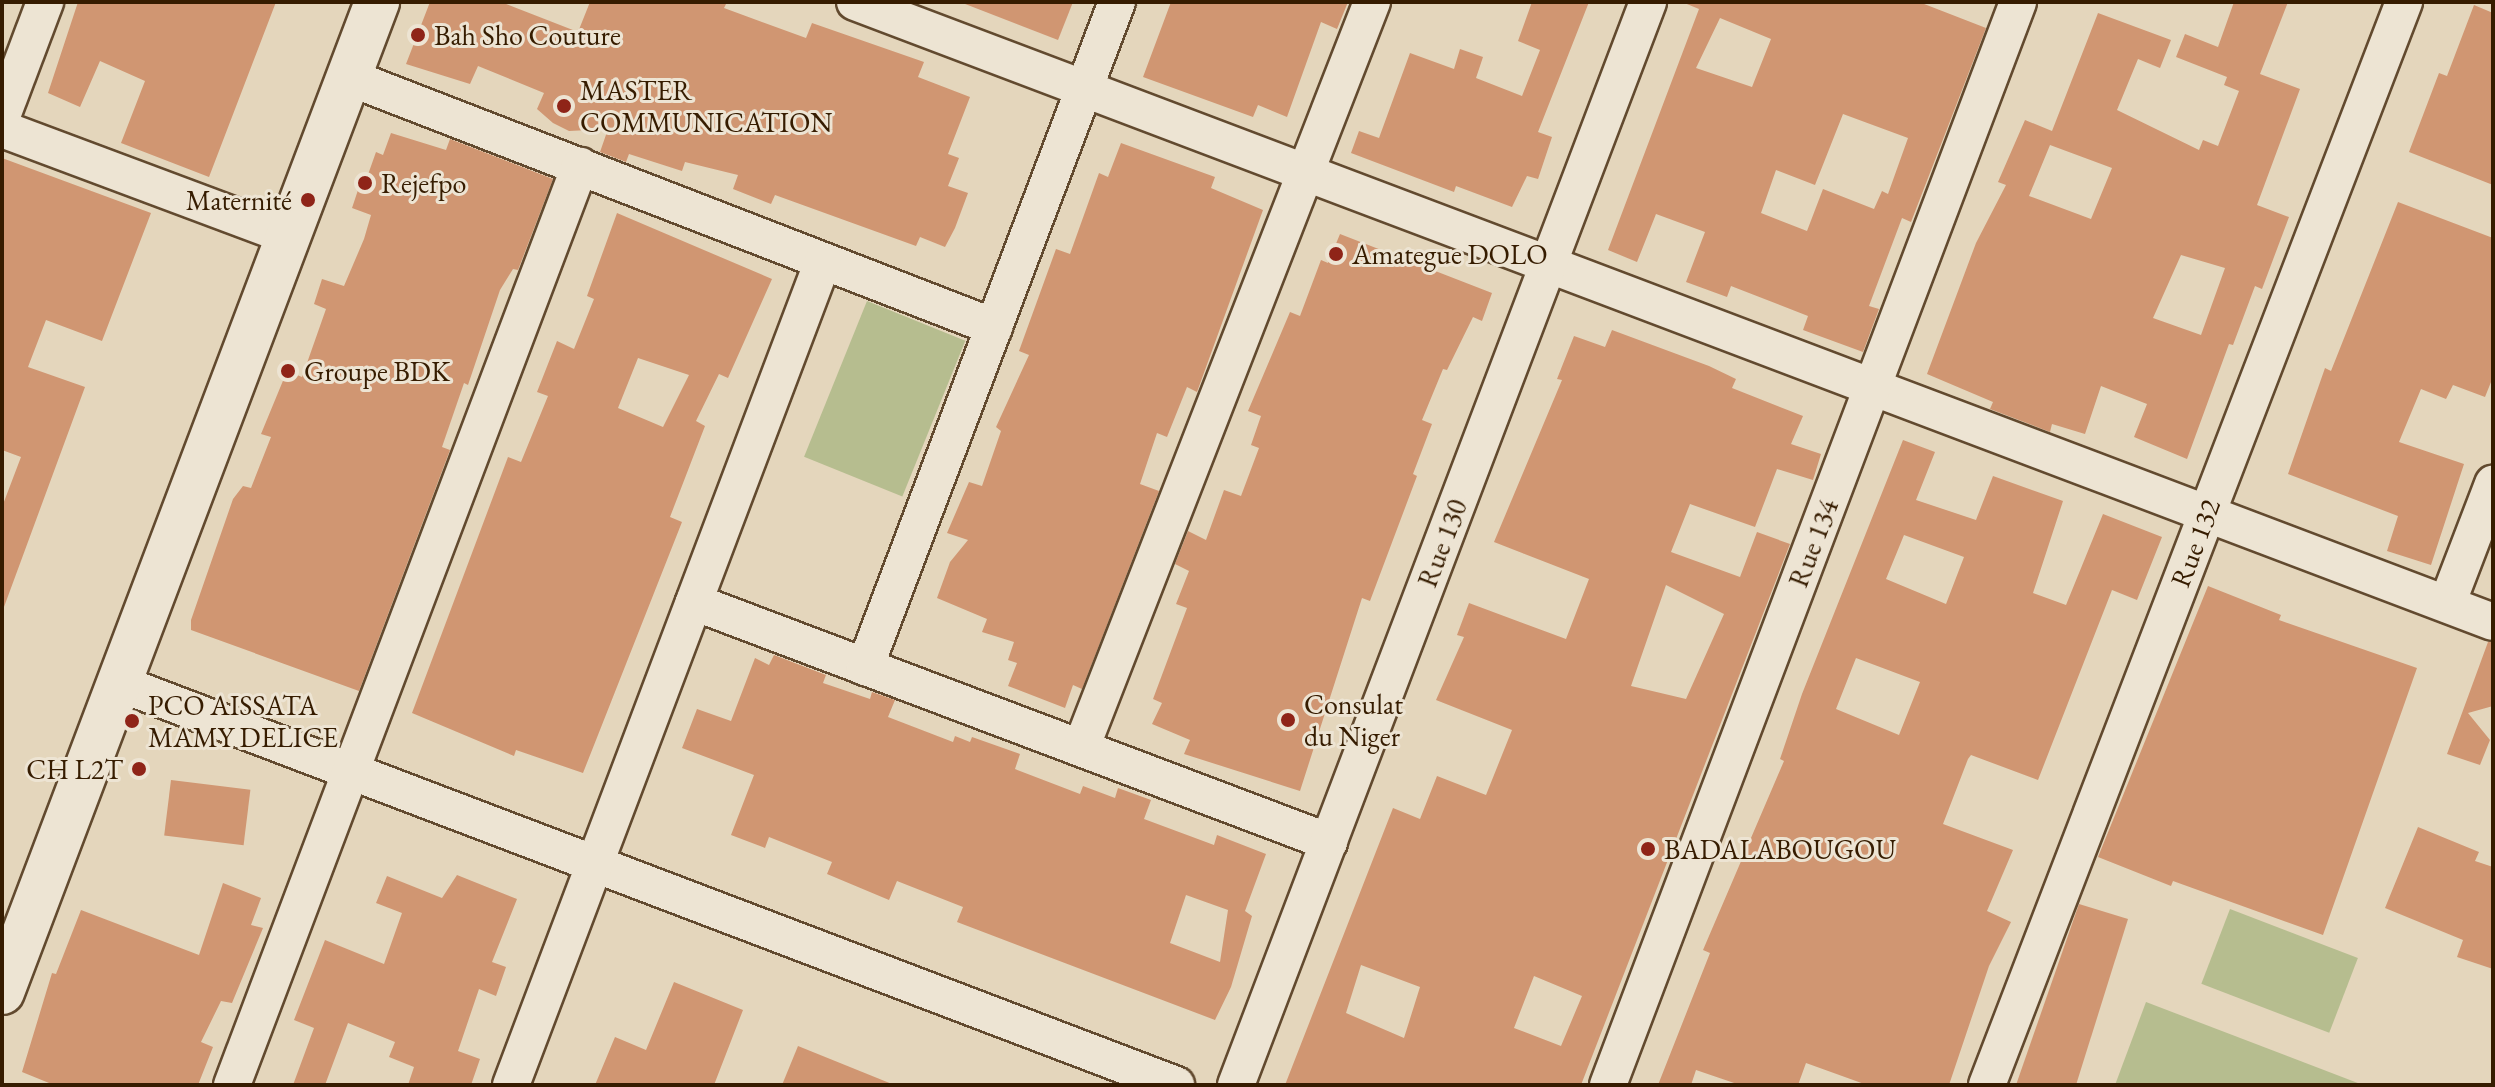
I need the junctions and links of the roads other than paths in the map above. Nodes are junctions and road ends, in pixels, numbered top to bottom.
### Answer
1 (45, 2) edge
2 (377, 2) edge
3 (855, 2) edge
4 (1117, 2) edge
5 (1372, 2) edge
6 (1648, 2) edge
7 (2018, 2) edge
8 (2404, 2) edge
9 (348, 77) junction
10 (1084, 89) junction
11 (2, 116) edge
12 (2, 129) edge
13 (580, 166) junction
14 (1307, 173) junction
15 (288, 236) junction
16 (823, 261) junction
17 (1548, 264) junction
18 (994, 327) junction
19 (1872, 387) junction
20 (2493, 484) edge
21 (2207, 513) junction
22 (694, 602) junction
23 (2447, 604) junction
24 (2493, 622) edge
25 (865, 667) junction
26 (119, 683) junction
27 (1081, 748) junction
28 (351, 771) junction
29 (1329, 842) junction
30 (595, 864) junction
31 (2, 992) edge
32 (232, 1085) edge
33 (511, 1085) edge
34 (1176, 1085) edge
35 (1236, 1085) edge
36 (1608, 1085) edge
37 (1987, 1085) edge

1 - 11 street
2 - 9 main road
3 - 10 street
4 - 10 street
5 - 14 street
6 - 17 street, Rue 130
7 - 19 street, Rue 134
8 - 21 street, Rue 132
9 - 13 street
9 - 15 main road
10 - 14 street
10 - 18 street
12 - 15 street
13 - 16 street
13 - 28 street
14 - 17 street
14 - 27 street
15 - 26 main road
16 - 18 street
16 - 22 street
17 - 19 street
17 - 29 street, Rue 130
18 - 25 street
19 - 21 street
19 - 36 street, Rue 134
20 - 23 street
21 - 23 street
21 - 37 street, Rue 132
22 - 25 street
22 - 30 street
23 - 24 street
25 - 27 street
26 - 28 street
26 - 31 main road
27 - 29 street
28 - 30 street
28 - 32 street
29 - 35 street, Rue 130
30 - 33 street
30 - 34 street

